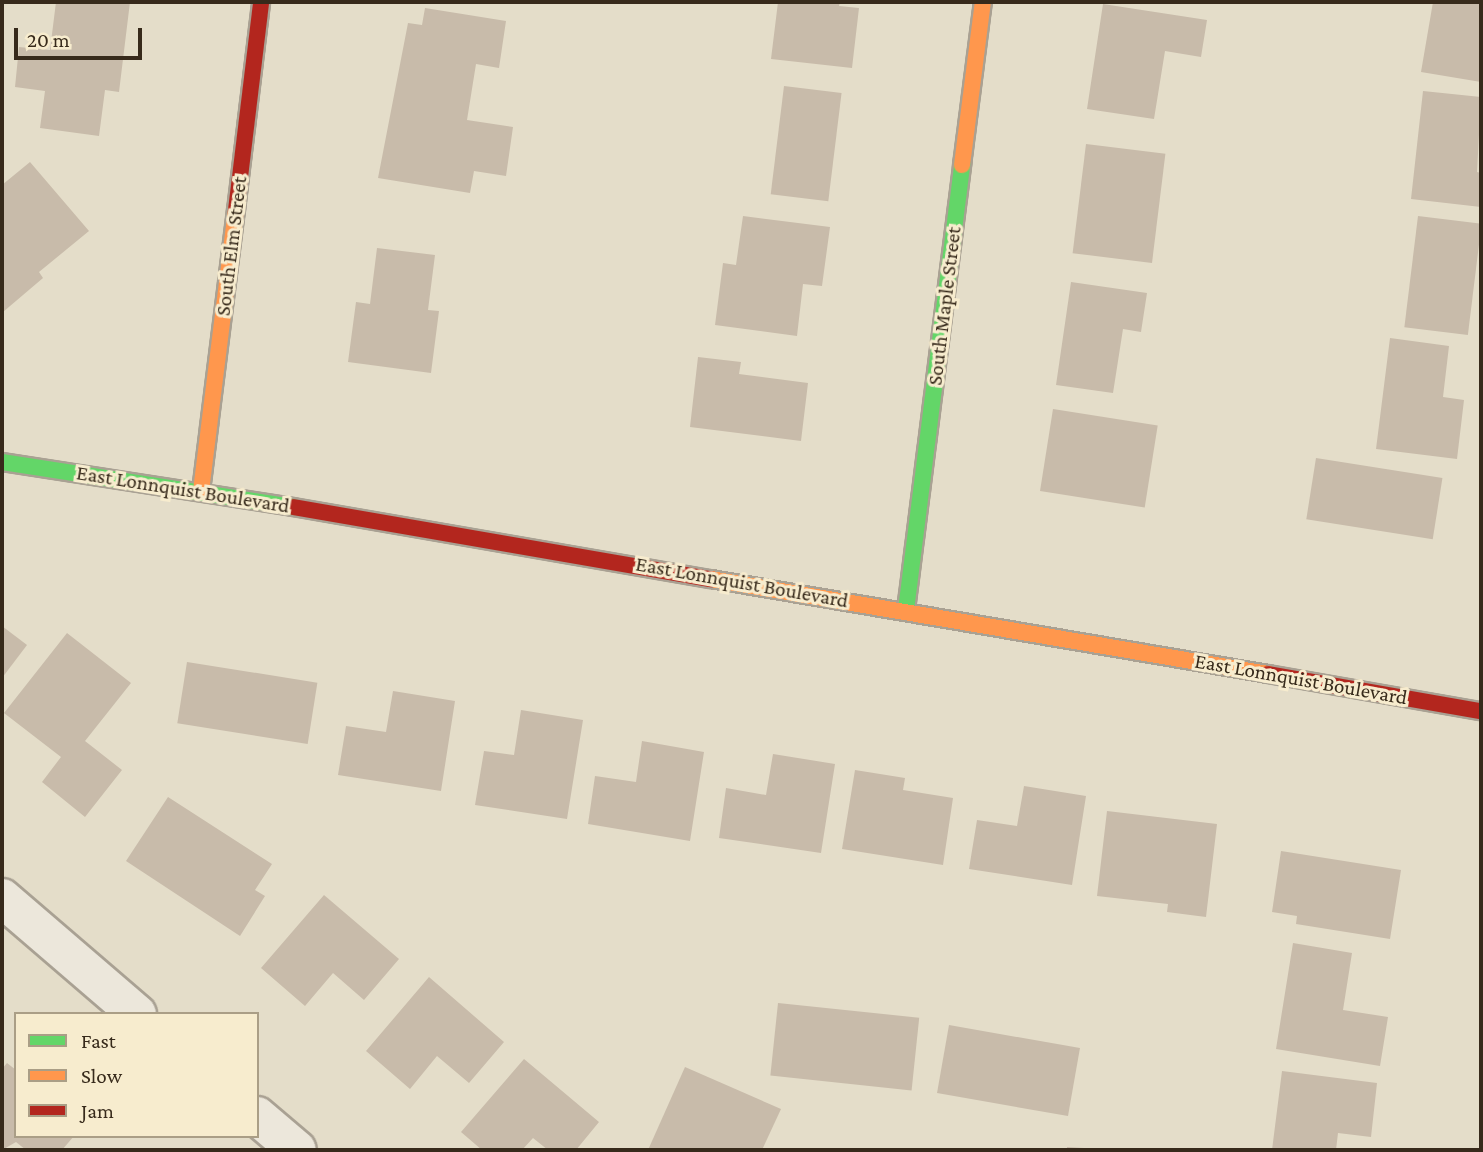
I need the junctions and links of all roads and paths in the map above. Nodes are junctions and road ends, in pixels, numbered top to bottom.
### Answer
1 (261, 2) edge
2 (983, 2) edge
3 (2, 462) edge
4 (201, 491) junction
5 (906, 610) junction
6 (1481, 711) edge
7 (2, 898) edge
8 (135, 1012) edge
9 (259, 1118) edge
10 (297, 1150) edge

1 - 4 street, South Elm Street
2 - 5 street, South Maple Street
3 - 4 street, East Lonnquist Boulevard
4 - 5 street, East Lonnquist Boulevard
5 - 6 street, East Lonnquist Boulevard
7 - 8 street
9 - 10 street

